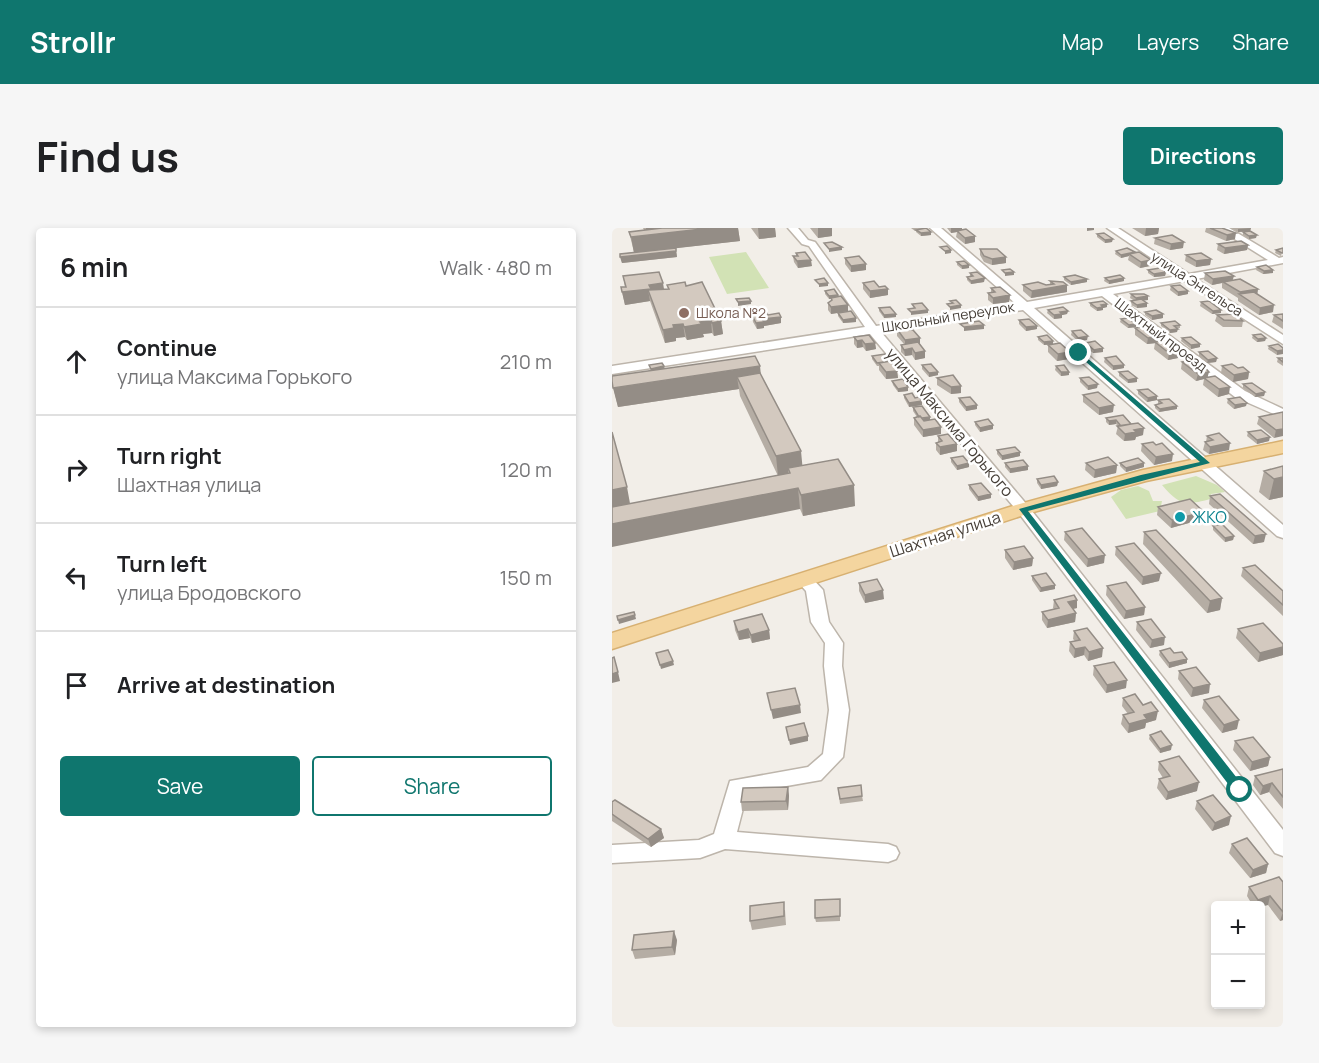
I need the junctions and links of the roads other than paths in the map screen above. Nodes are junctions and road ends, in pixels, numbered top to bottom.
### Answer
1 (793, 228) edge
2 (935, 228) edge
3 (1112, 228) edge
4 (1222, 228) edge
5 (1280, 261) edge
6 (1187, 277) junction
7 (1103, 291) junction
8 (1025, 306) junction
9 (872, 329) junction
10 (1283, 340) edge
11 (612, 370) edge
12 (1283, 414) edge
13 (1283, 447) edge
14 (1206, 463) junction
15 (1023, 509) junction
16 (1283, 532) edge
17 (804, 580) junction
18 (612, 641) edge
19 (724, 840) junction
20 (1283, 847) edge
21 (888, 852) dead end
22 (612, 854) edge

1 - 9 street, улица Максима Горького
2 - 8 street
3 - 6 street, улица Энгельса
4 - 5 street
5 - 6 street, Школьный переулок
6 - 7 street, Школьный переулок
6 - 10 street, улица Энгельса
7 - 8 street, Школьный переулок
7 - 12 street, Шахтный проезд
8 - 9 street, Школьный переулок
8 - 14 street
9 - 11 street, Школьный переулок
9 - 15 street, улица Максима Горького
13 - 14 main road, Шахтная улица
14 - 15 main road, Шахтная улица
14 - 16 street
15 - 17 main road, Шахтная улица
15 - 20 street, улица Максима Горького
17 - 18 main road, Шахтная улица
17 - 19 street
19 - 21 street
19 - 22 street

